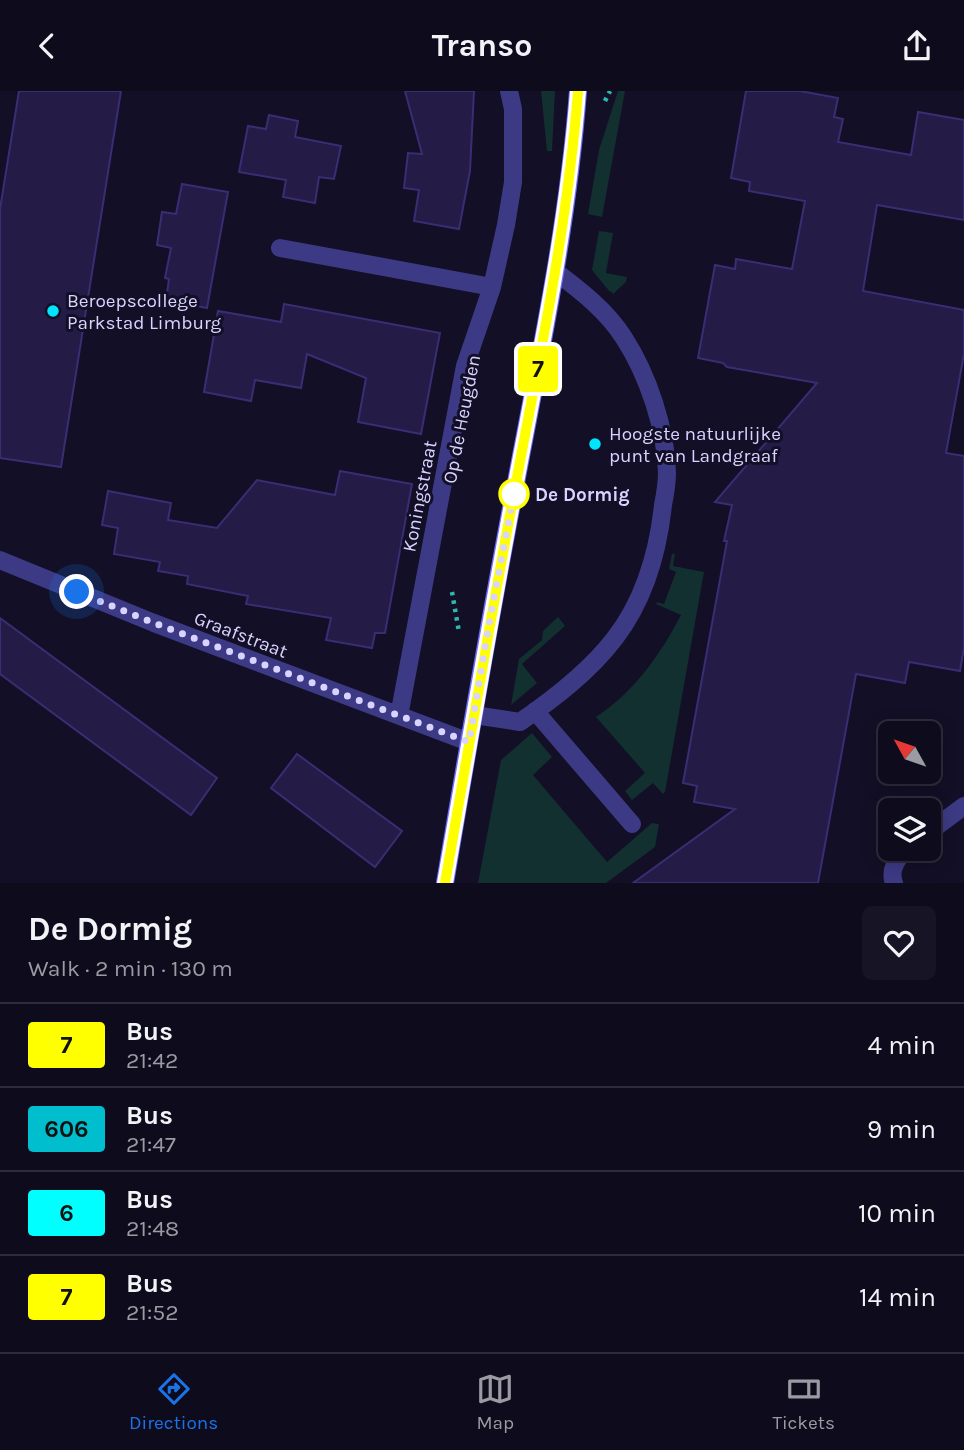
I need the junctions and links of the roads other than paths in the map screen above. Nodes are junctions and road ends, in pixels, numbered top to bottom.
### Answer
1 (509, 91) edge
2 (578, 91) edge
3 (280, 249) dead end
4 (556, 272) junction
5 (492, 287) junction
6 (0, 561) edge
7 (536, 711) junction
8 (474, 715) junction
9 (399, 716) junction
10 (469, 742) junction
11 (964, 806) edge
12 (941, 823) edge
13 (632, 824) dead end
14 (897, 861) edge
15 (445, 883) edge
16 (894, 883) edge

1 - 5 street, Koningstraat
2 - 4 street
3 - 5 street
4 - 7 street
4 - 8 street
5 - 9 street, Koningstraat
6 - 9 street, Graafstraat
7 - 8 street
7 - 13 street
8 - 10 street
9 - 10 street, Graafstraat
10 - 15 street
11 - 12 street
14 - 16 street

